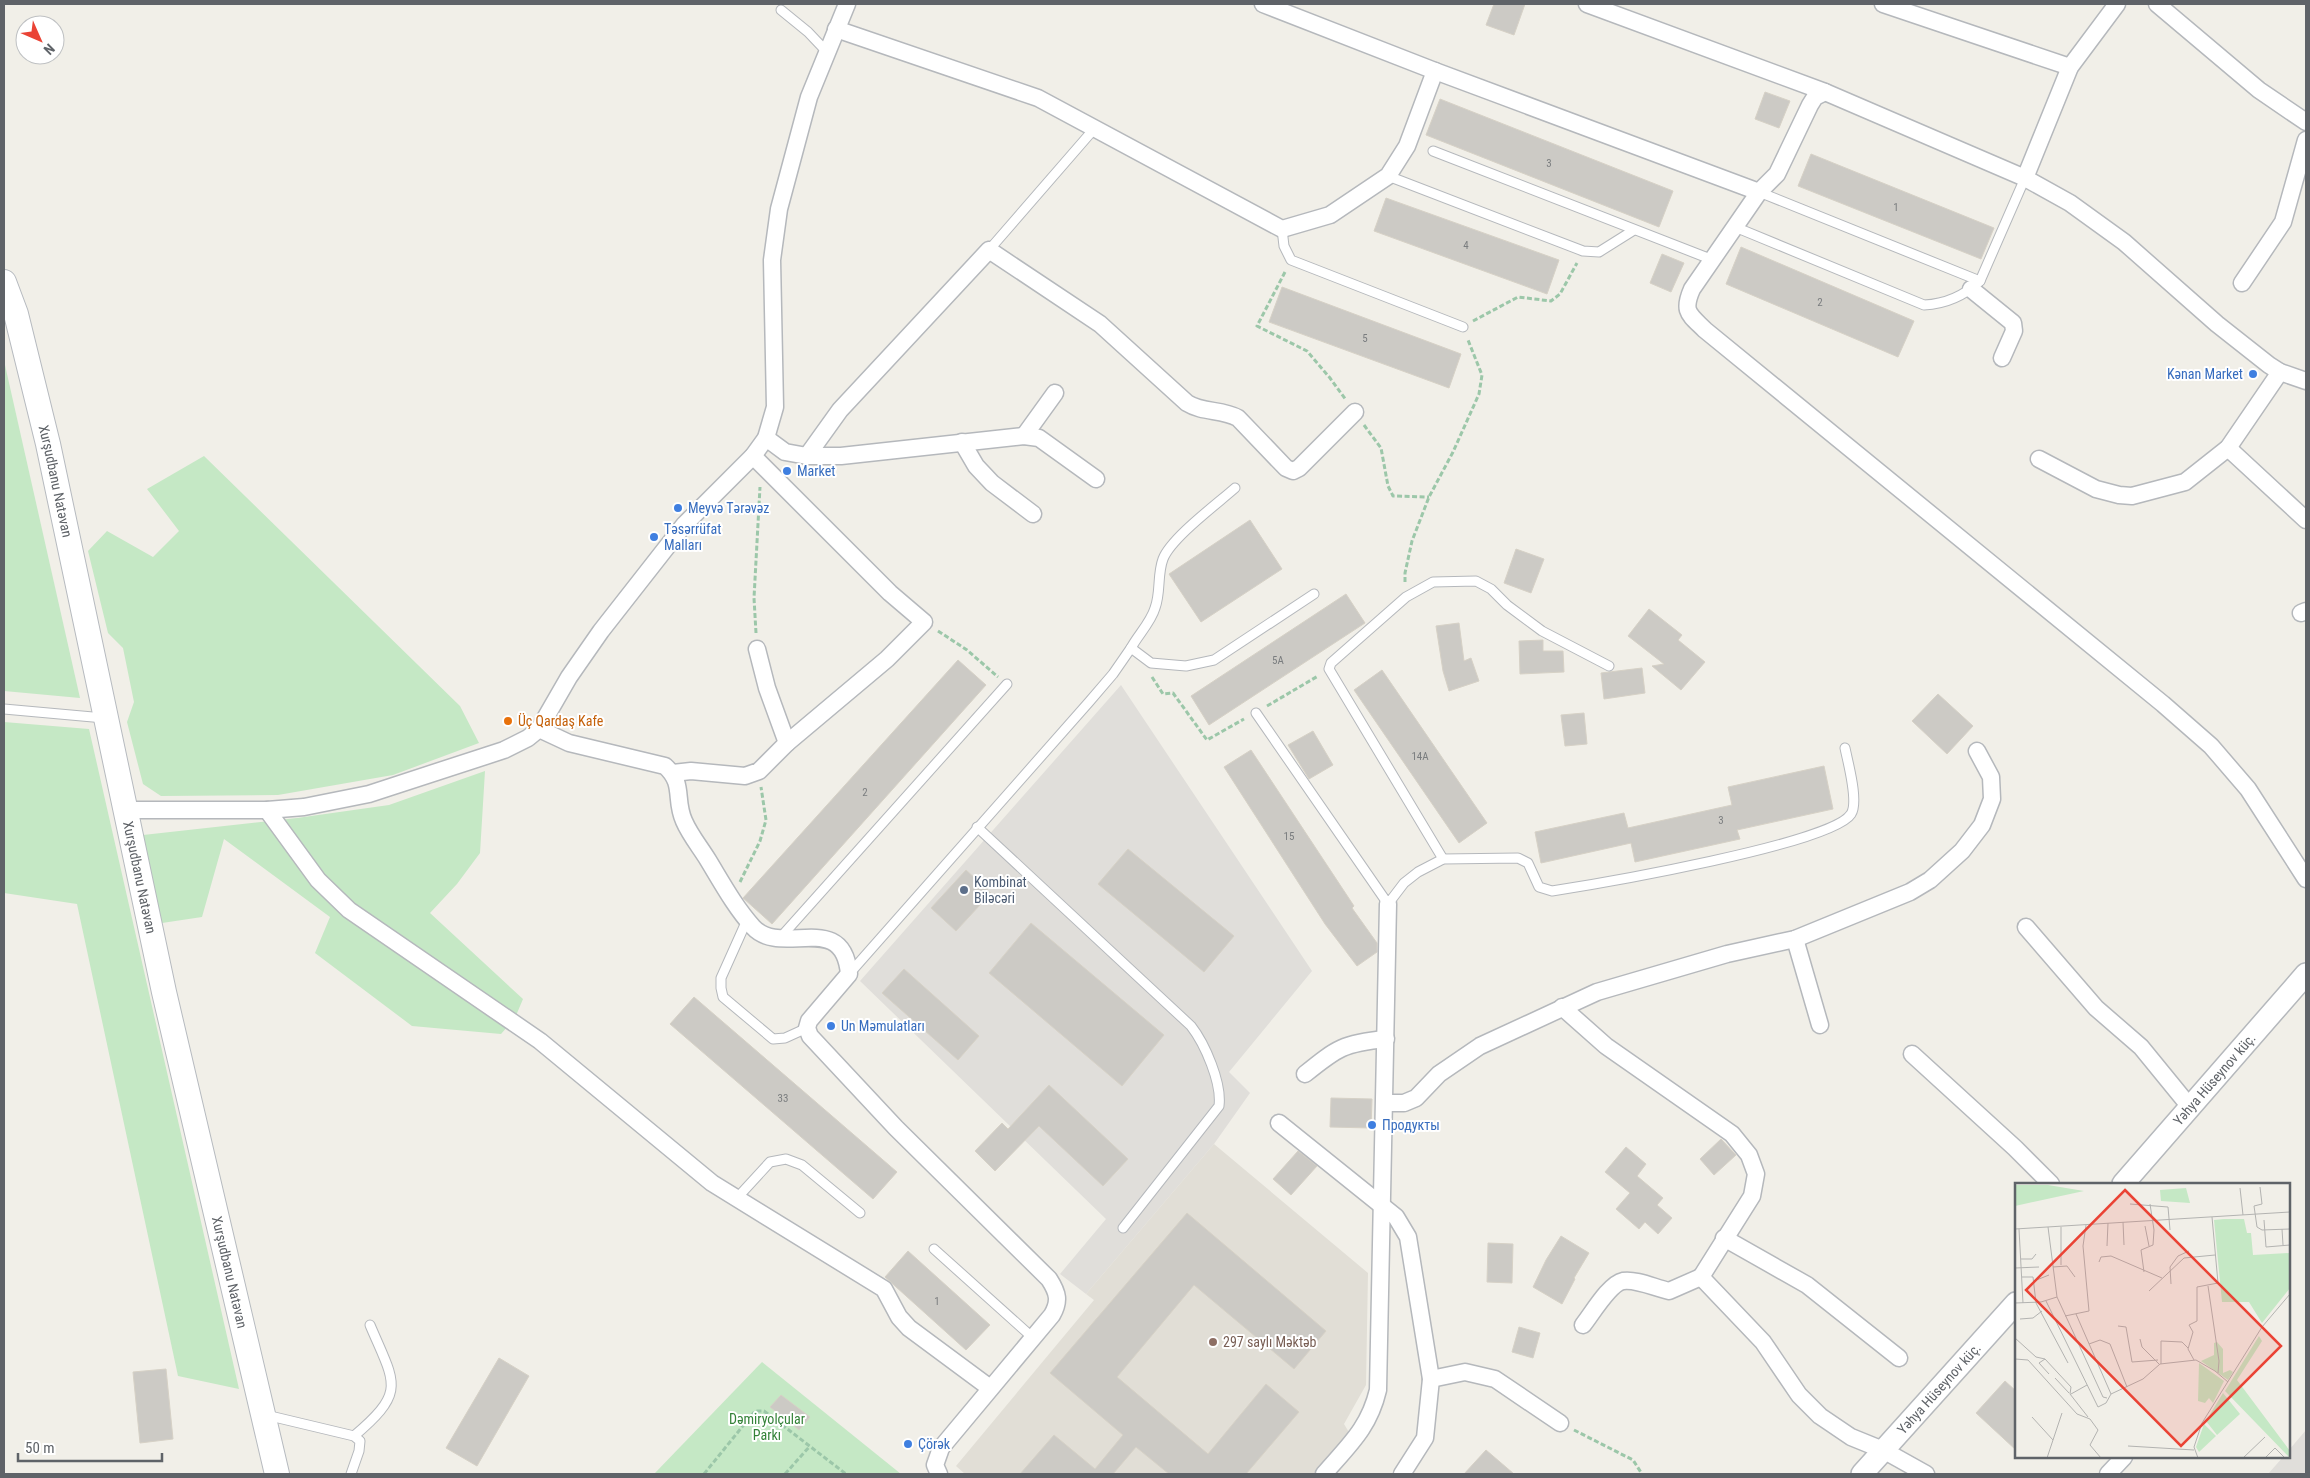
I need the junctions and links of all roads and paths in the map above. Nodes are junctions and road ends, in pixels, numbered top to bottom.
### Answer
1 (847, 4) edge
2 (1264, 4) edge
3 (1587, 4) edge
4 (1883, 4) edge
5 (2117, 4) edge
6 (2157, 4) edge
7 (781, 10) dead end
8 (836, 29) junction
9 (827, 52) junction
10 (2070, 67) junction
11 (1435, 71) junction
12 (1825, 92) junction
13 (2306, 122) edge
14 (1094, 129) junction
15 (2306, 140) edge
16 (1433, 151) dead end
17 (1388, 176) junction
18 (2025, 178) junction
19 (1759, 192) junction
20 (1735, 227) junction
21 (1282, 229) junction
22 (1634, 230) junction
23 (989, 250) junction
24 (1583, 251) junction
25 (1291, 260) junction
26 (1713, 260) junction
27 (4, 282) edge
28 (2242, 283) dead end
29 (1976, 285) junction
30 (1462, 326) junction
31 (2002, 358) dead end
32 (2280, 372) junction
33 (2306, 382) edge
34 (1055, 393) dead end
35 (1355, 412) junction
36 (1024, 436) junction
37 (766, 438) junction
38 (962, 442) junction
39 (2228, 448) junction
40 (753, 456) junction
41 (807, 456) junction
42 (2039, 460) dead end
43 (1096, 479) dead end
44 (1235, 488) dead end
45 (1429, 497) junction
46 (1032, 514) dead end
47 (2306, 520) edge
48 (1314, 594) dead end
49 (1406, 597) junction
50 (951, 638) dead end
51 (1130, 648) junction
52 (757, 649) joint
53 (1151, 663) junction
54 (1609, 666) dead end
55 (1006, 684) joint
56 (4, 709) edge
57 (1185, 712) dead end
58 (1256, 713) dead end
59 (106, 719) junction
60 (539, 729) junction
61 (787, 743) junction
62 (1845, 748) dead end
63 (1977, 751) dead end
64 (759, 771) junction
65 (673, 773) junction
66 (126, 810) junction
67 (267, 810) junction
68 (977, 827) junction
69 (1443, 859) junction
70 (2306, 879) edge
71 (731, 898) junction
72 (1388, 904) junction
73 (748, 920) junction
74 (2026, 927) dead end
75 (780, 939) junction
76 (1795, 940) junction
77 (849, 974) junction
78 (2306, 974) edge
79 (1562, 1007) junction
80 (1820, 1025) dead end
81 (807, 1028) junction
82 (1386, 1039) junction
83 (1912, 1054) dead end
84 (1305, 1074) dead end
85 (1385, 1103) junction
86 (2190, 1108) junction
87 (1279, 1123) dead end
88 (2050, 1183) edge
89 (2124, 1183) edge
90 (737, 1198) junction
91 (1382, 1206) junction
92 (860, 1213) dead end
93 (1123, 1228) dead end
94 (1724, 1238) junction
95 (934, 1249) dead end
96 (1701, 1277) junction
97 (2015, 1304) edge
98 (370, 1325) dead end
99 (1583, 1325) dead end
100 (1032, 1337) junction
101 (1900, 1358) dead end
102 (1430, 1379) junction
103 (990, 1388) junction
104 (263, 1415) junction
105 (1560, 1423) joint
106 (354, 1436) junction
107 (810, 1446) junction
108 (1883, 1450) junction
109 (2123, 1458) edge
110 (277, 1474) edge
111 (351, 1474) edge
112 (704, 1474) edge
113 (785, 1474) edge
114 (846, 1474) edge
115 (939, 1474) edge
116 (1324, 1474) edge
117 (1402, 1474) edge
118 (1642, 1474) edge
119 (1862, 1474) edge
120 (1926, 1474) edge
121 (2108, 1474) edge

1 - 8 street
2 - 11 street
3 - 12 street
4 - 10 street
5 - 10 street
6 - 13 street
7 - 9 lane
8 - 9 street
8 - 14 street
9 - 37 street
10 - 18 street
11 - 17 street
11 - 19 street
12 - 18 street
12 - 19 street
14 - 21 street
14 - 23 lane
15 - 28 street
16 - 22 lane
17 - 21 street
17 - 24 lane
18 - 29 lane
18 - 32 street
19 - 20 street
19 - 29 lane
20 - 26 street
20 - 29 lane
21 - 25 lane
22 - 24 lane
22 - 26 lane
23 - 35 street
23 - 41 street
24 - 30 path
25 - 30 lane
25 - 35 path
26 - 70 street
27 - 59 main road, Xurşudbanu Natəvan
29 - 31 street
30 - 45 path
32 - 33 street
32 - 39 street
34 - 36 street
35 - 45 path
36 - 38 street
36 - 43 street
37 - 40 street
37 - 41 street
38 - 41 street
38 - 46 street
39 - 42 street
39 - 47 street
40 - 52 path
40 - 60 street
40 - 61 street
44 - 51 lane
45 - 49 path
48 - 53 lane
49 - 54 lane
49 - 69 lane
50 - 55 path
51 - 53 lane
51 - 68 lane
52 - 61 street
53 - 57 path
55 - 75 lane
56 - 59 lane
58 - 72 lane
59 - 66 main road, Xurşudbanu Natəvan
60 - 65 street
60 - 67 street
61 - 64 street
62 - 69 lane
63 - 76 street
64 - 65 street
64 - 71 path
65 - 71 street
66 - 67 street
66 - 104 main road, Xurşudbanu Natəvan
67 - 90 street
68 - 77 lane
68 - 93 lane
69 - 72 lane
71 - 73 street
72 - 82 street
73 - 75 street
73 - 81 lane
74 - 86 street
75 - 77 street
76 - 79 street
76 - 80 street
77 - 81 street
78 - 86 street, Yəhya Hüseynov küç.
79 - 85 street
79 - 94 street
81 - 100 street
82 - 84 street
82 - 85 street
83 - 88 street
85 - 91 street
86 - 89 street, Yəhya Hüseynov küç.
87 - 91 street
90 - 92 lane
90 - 103 street
91 - 102 street
91 - 116 street
94 - 96 street
94 - 101 street
95 - 100 lane
96 - 99 street
96 - 108 street
97 - 108 street, Yəhya Hüseynov küç.
98 - 106 lane
100 - 103 street
102 - 105 street
102 - 117 street
103 - 115 street
104 - 106 lane
104 - 110 main road, Xurşudbanu Natəvan
105 - 118 path
106 - 111 lane
107 - 112 path
107 - 113 path
107 - 114 path
108 - 119 street, Yəhya Hüseynov küç.
108 - 120 street
109 - 121 street

